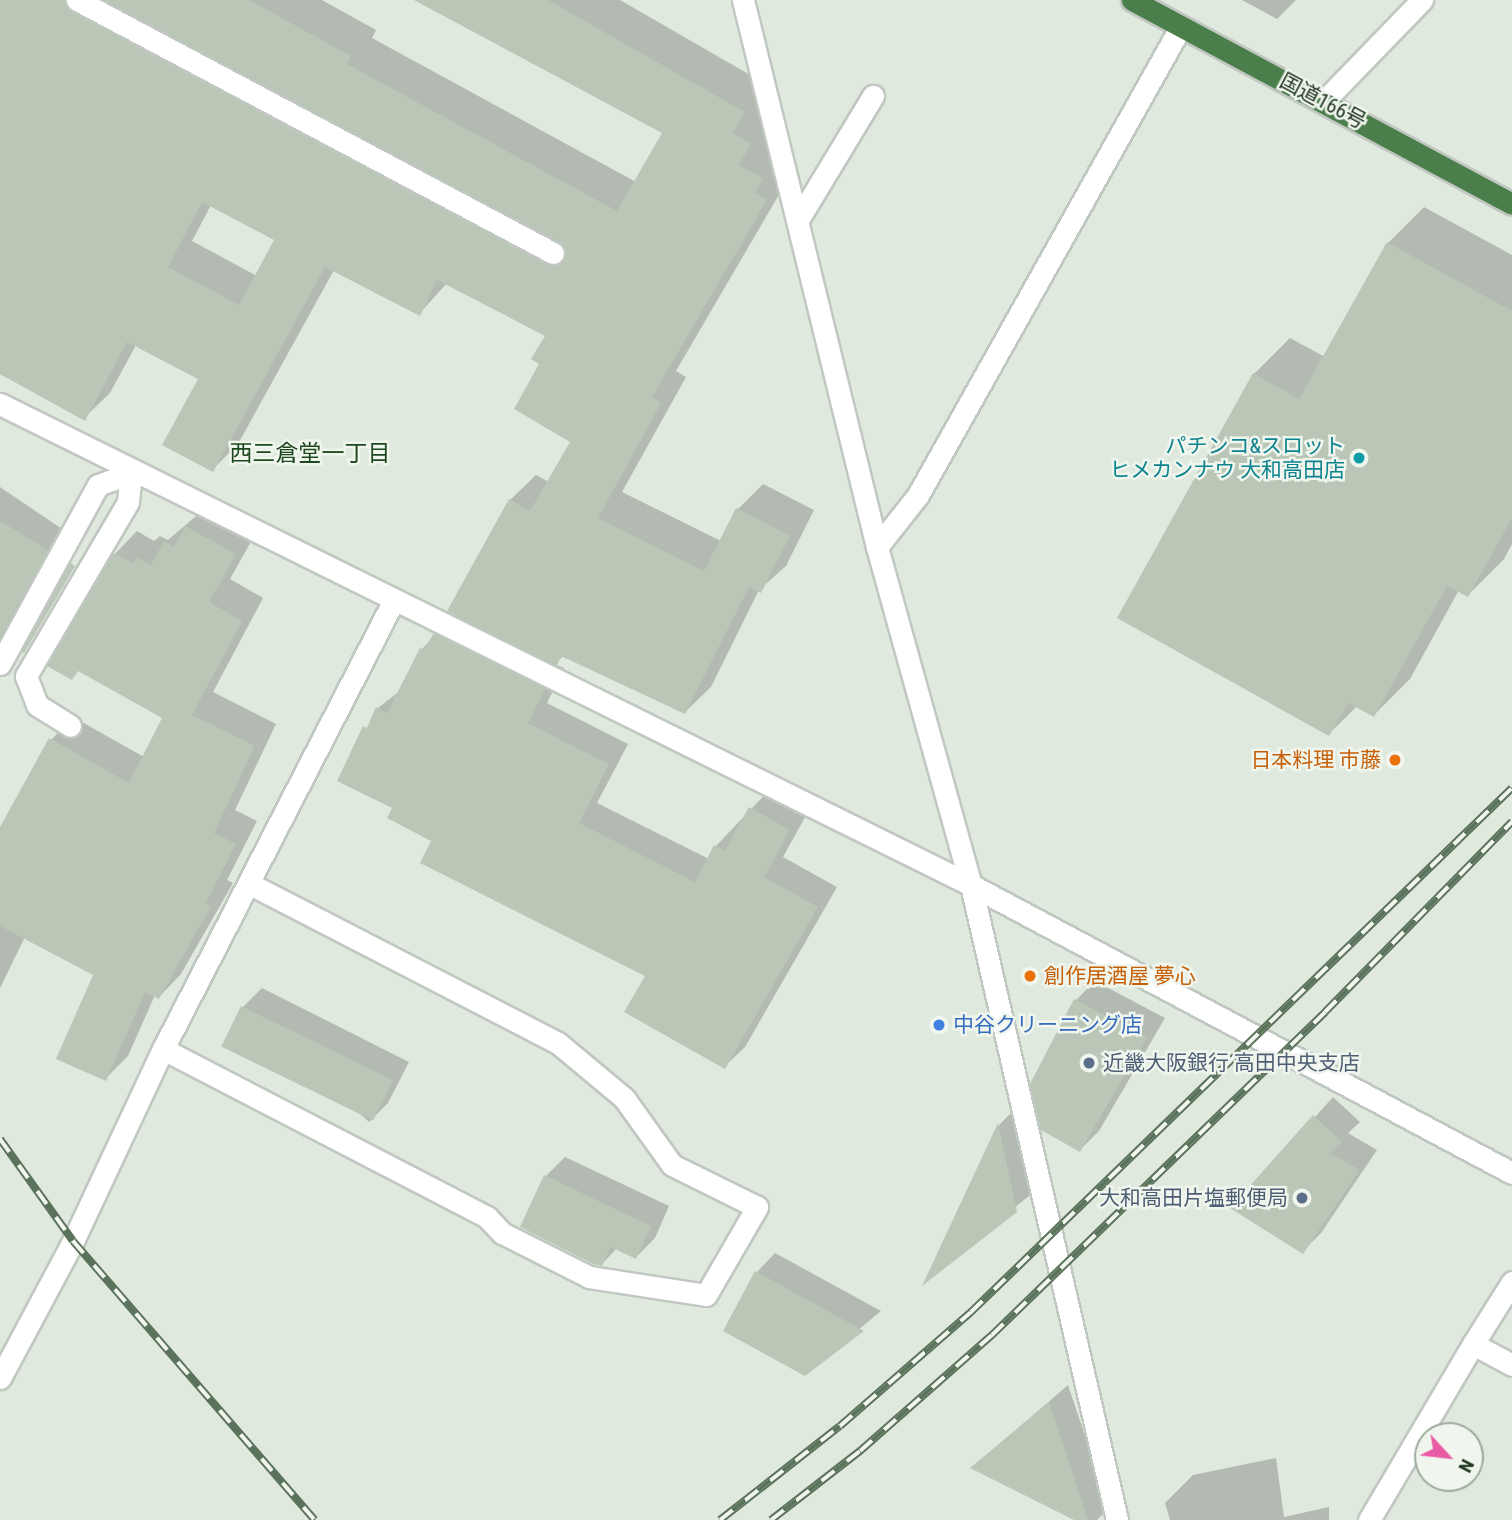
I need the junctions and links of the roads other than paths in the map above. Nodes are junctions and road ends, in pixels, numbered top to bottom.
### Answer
1 (77, 0) edge
2 (743, 0) edge
3 (1132, 0) edge
4 (1422, 0) edge
5 (1180, 29) junction
6 (873, 96) dead end
7 (1324, 101) junction
8 (1512, 204) edge
9 (799, 218) junction
10 (553, 253) dead end
11 (0, 404) edge
12 (131, 473) junction
13 (877, 547) junction
14 (394, 600) junction
15 (0, 664) edge
16 (71, 726) dead end
17 (250, 884) junction
18 (971, 885) junction
19 (163, 1049) junction
20 (1512, 1173) edge
21 (1512, 1282) edge
22 (1472, 1344) junction
23 (1512, 1365) edge
24 (0, 1378) edge
25 (1117, 1520) edge
26 (1369, 1520) edge

1 - 10 street
2 - 9 street
3 - 5 highway, 国道166号
4 - 7 street
5 - 7 highway, 国道166号
5 - 13 street
6 - 9 street
7 - 8 highway, 国道166号
9 - 13 street
11 - 12 street
12 - 14 street
12 - 15 street
12 - 16 street
13 - 18 street
14 - 17 street
14 - 18 street
17 - 19 street
17 - 19 street
18 - 20 street
18 - 25 street
19 - 24 street
21 - 22 street
22 - 23 street
22 - 26 street

